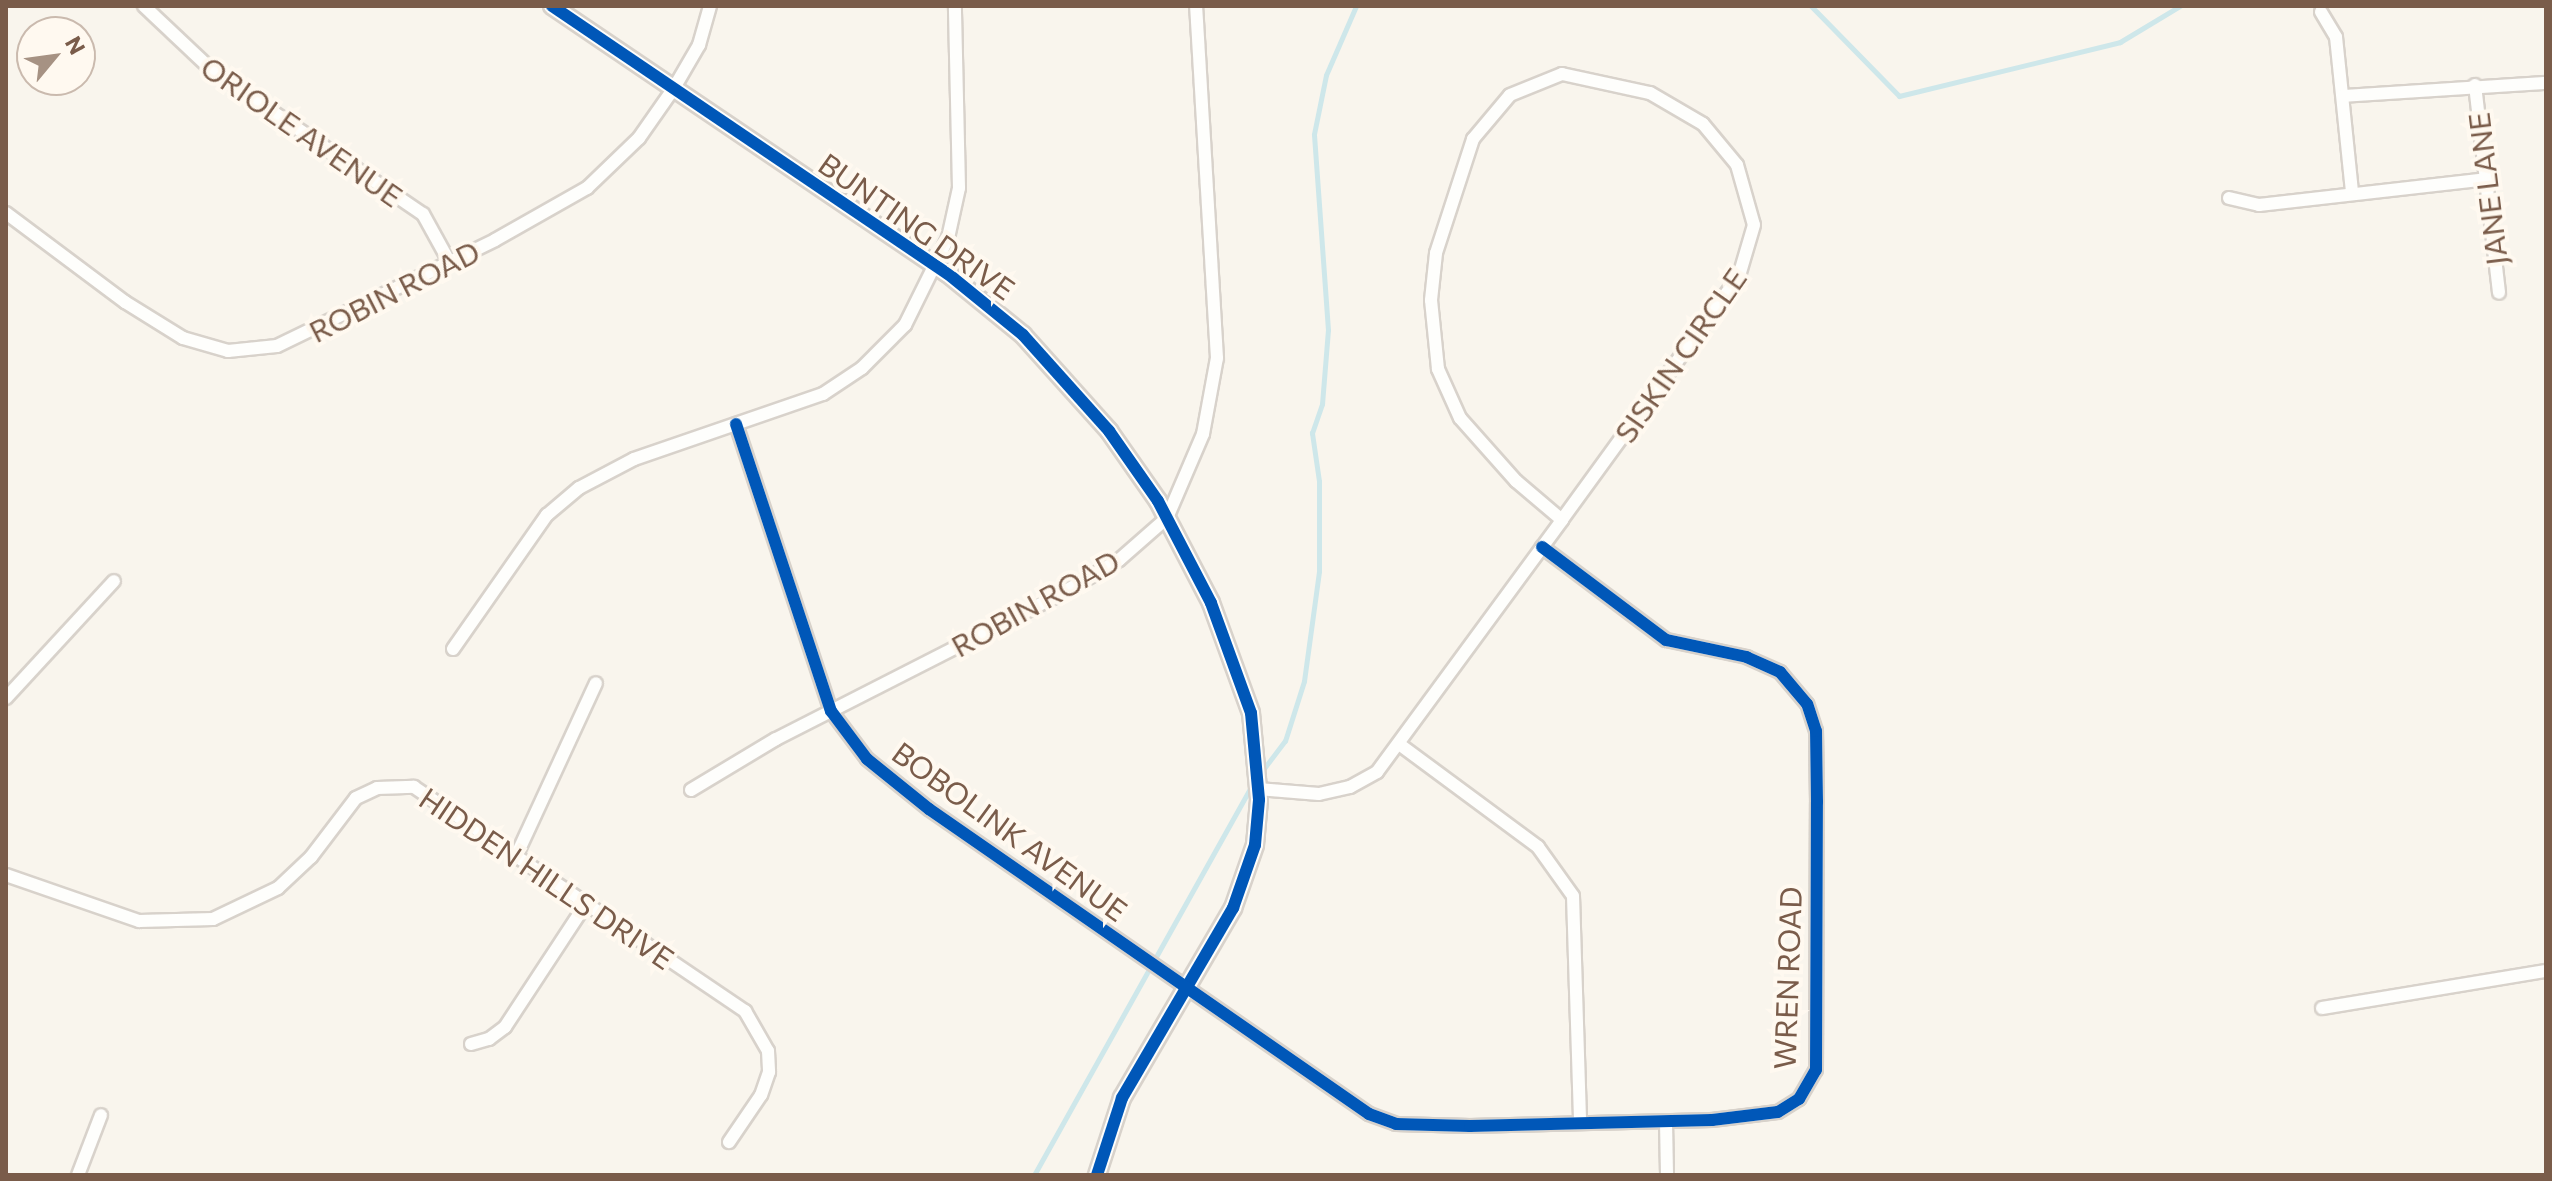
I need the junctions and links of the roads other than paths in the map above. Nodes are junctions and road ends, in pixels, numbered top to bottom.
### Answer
1 (144, 6) edge
2 (552, 6) edge
3 (710, 6) edge
4 (955, 6) edge
5 (1196, 6) edge
6 (2321, 12) dead end
7 (2546, 83) edge
8 (2475, 85) junction
9 (674, 88) junction
10 (2343, 96) junction
11 (2486, 179) junction
12 (2352, 192) junction
13 (2229, 198) dead end
14 (6, 213) edge
15 (450, 263) junction
16 (936, 266) junction
17 (2499, 293) dead end
18 (736, 424) junction
19 (1167, 518) junction
20 (1562, 520) junction
21 (1542, 547) junction
22 (114, 581) dead end
23 (453, 649) dead end
24 (596, 683) dead end
25 (6, 698) edge
26 (831, 711) junction
27 (1399, 744) junction
28 (1258, 789) junction
29 (691, 790) dead end
30 (517, 854) junction
31 (6, 875) edge
32 (587, 902) junction
33 (2546, 971) edge
34 (1185, 987) junction
35 (2322, 1008) dead end
36 (471, 1044) dead end
37 (101, 1115) dead end
38 (1666, 1122) junction
39 (1580, 1123) junction
40 (729, 1142) dead end
41 (78, 1175) edge
42 (1097, 1175) edge
43 (1667, 1175) edge

1 - 15 street, ORIOLE AVENUE
2 - 9 street, BUNTING DRIVE
3 - 9 street, ROBIN ROAD
4 - 16 street
5 - 19 street, ROBIN ROAD
6 - 10 street
7 - 8 street
8 - 10 street
8 - 11 street, JANE LANE
9 - 15 street, ROBIN ROAD
9 - 16 street, BUNTING DRIVE
10 - 12 street
11 - 12 street
11 - 17 street, JANE LANE
12 - 13 street
14 - 15 street, ROBIN ROAD
16 - 18 street
16 - 19 street, BUNTING DRIVE
18 - 23 street
18 - 26 street, BOBOLINK AVENUE
19 - 26 street, ROBIN ROAD
19 - 28 street, BUNTING DRIVE
20 - 20 street, SISKIN CIRCLE
20 - 21 street, SISKIN CIRCLE
21 - 27 street, SISKIN CIRCLE
21 - 38 street, WREN ROAD
22 - 25 street
24 - 30 street
26 - 29 street, ROBIN ROAD
26 - 34 street, BOBOLINK AVENUE
27 - 28 street, SISKIN CIRCLE
27 - 39 street
28 - 34 street, BUNTING DRIVE
30 - 31 street, HIDDEN HILLS DRIVE
30 - 32 street, HIDDEN HILLS DRIVE
32 - 36 street
32 - 40 street, HIDDEN HILLS DRIVE
33 - 35 street
34 - 39 street, WREN ROAD
34 - 42 street, BUNTING DRIVE
37 - 41 street
38 - 39 street, WREN ROAD
38 - 43 street

